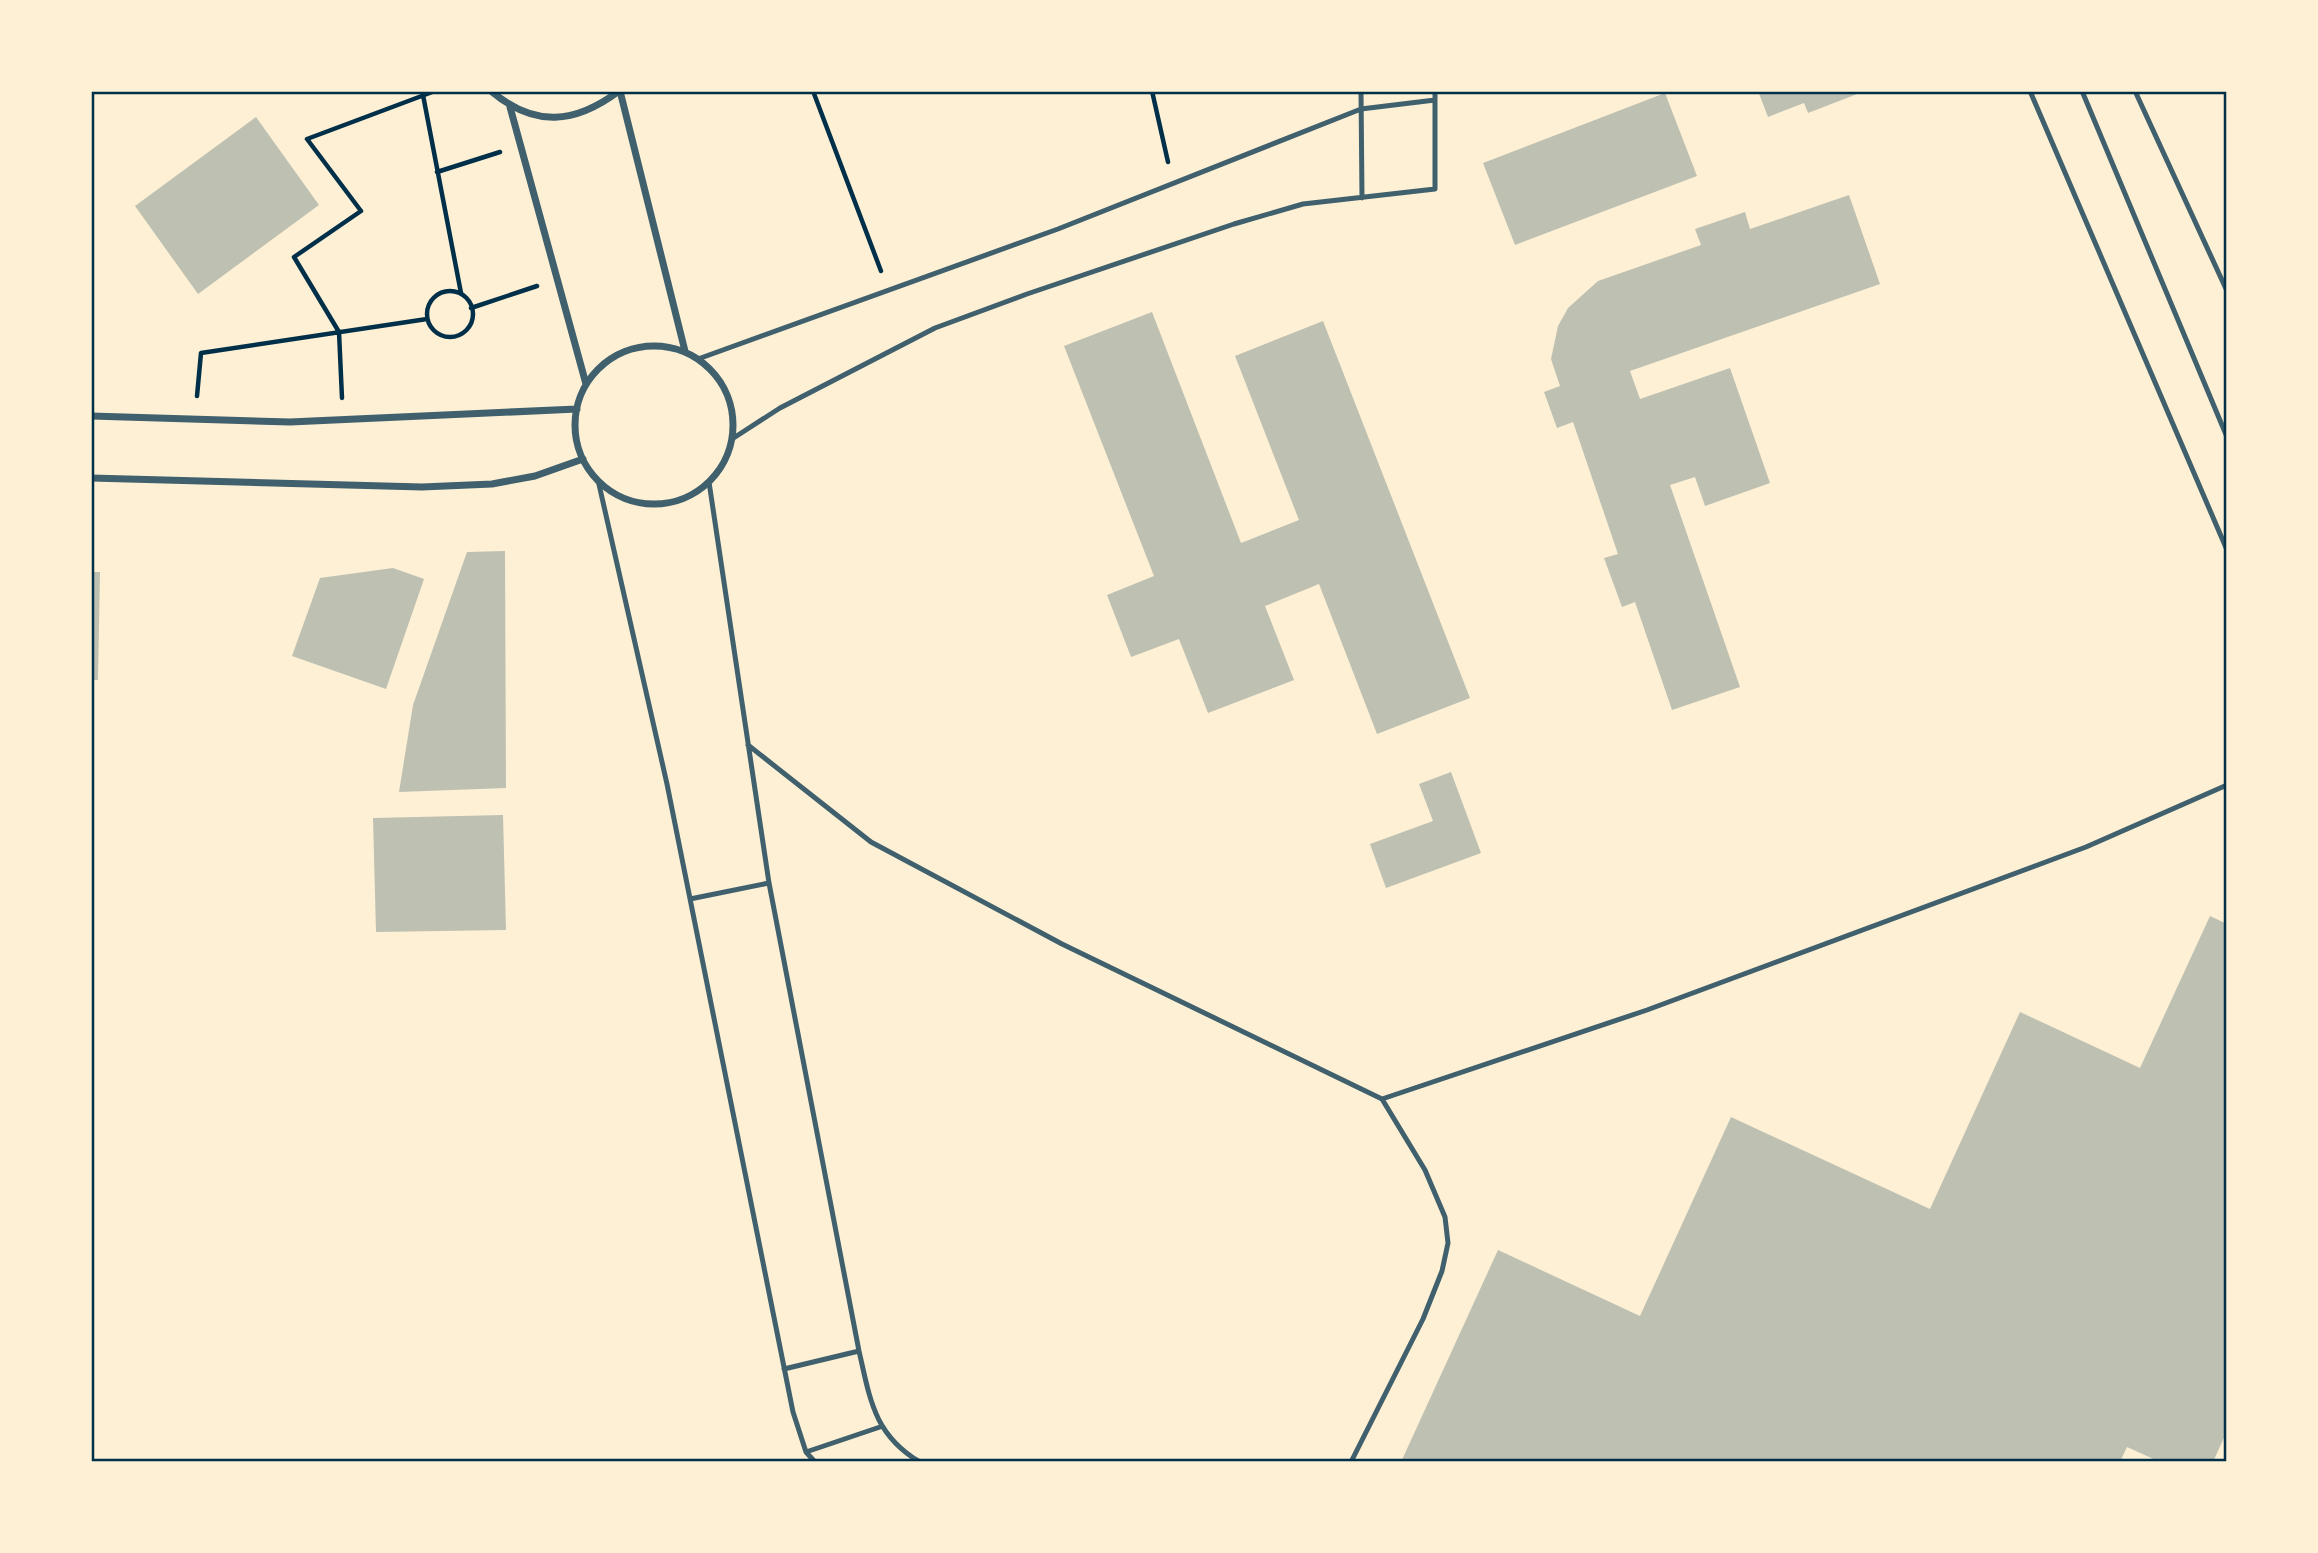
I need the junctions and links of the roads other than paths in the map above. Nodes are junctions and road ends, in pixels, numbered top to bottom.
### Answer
1 (491, 91) edge
2 (620, 91) edge
3 (1362, 91) edge
4 (1435, 91) edge
5 (2030, 91) edge
6 (2082, 91) edge
7 (2135, 91) edge
8 (1435, 100) junction
9 (510, 107) junction
10 (1361, 109) junction
11 (1362, 198) junction
12 (2227, 291) edge
13 (685, 352) junction
14 (698, 359) junction
15 (586, 384) junction
16 (577, 409) junction
17 (91, 416) edge
18 (2227, 437) edge
19 (732, 439) junction
20 (583, 459) junction
21 (91, 478) edge
22 (598, 480) junction
23 (709, 482) junction
24 (2227, 550) edge
25 (748, 746) junction
26 (2227, 785) edge
27 (769, 884) junction
28 (690, 899) junction
29 (1382, 1099) junction
30 (859, 1351) junction
31 (784, 1369) junction
32 (880, 1427) junction
33 (806, 1452) junction
34 (815, 1462) edge
35 (920, 1462) edge
36 (1351, 1462) edge

1 - 9 street
2 - 9 street
2 - 13 street
3 - 10 lane
4 - 8 lane
5 - 24 lane
6 - 18 lane
7 - 12 lane
8 - 10 lane
8 - 11 lane
9 - 15 street
10 - 11 lane
10 - 14 lane
11 - 19 lane
13 - 14 street
13 - 15 street
14 - 19 street
15 - 16 street
16 - 17 street
16 - 20 street
19 - 23 street
20 - 21 street
20 - 22 street
22 - 23 street
22 - 28 lane
23 - 25 lane
25 - 27 lane
25 - 29 lane
26 - 29 lane
27 - 28 lane
27 - 30 lane
28 - 31 lane
29 - 36 lane
30 - 31 lane
30 - 32 lane
31 - 33 lane
32 - 33 lane
32 - 35 lane
33 - 34 lane

